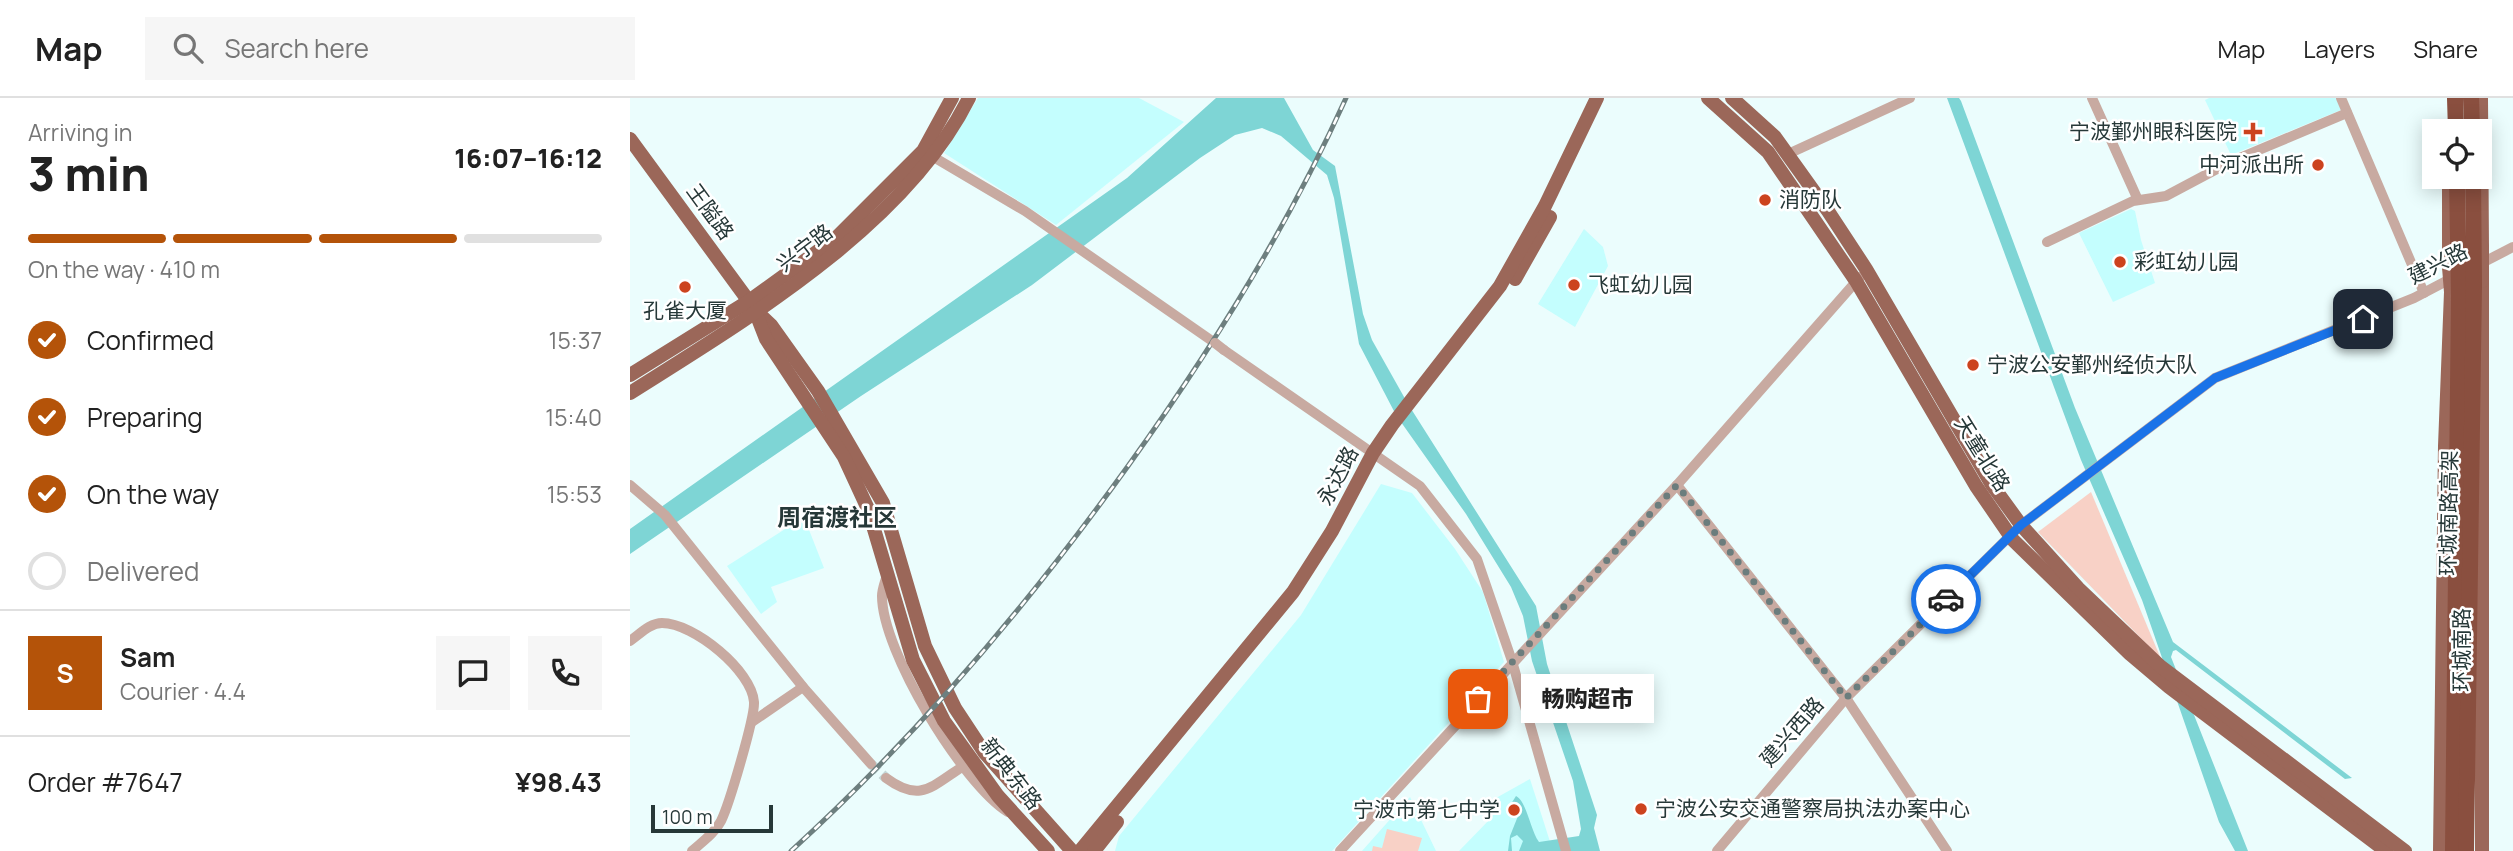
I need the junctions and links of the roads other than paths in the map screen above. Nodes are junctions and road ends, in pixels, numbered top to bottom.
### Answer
1 (952, 98) edge
2 (969, 98) edge
3 (1597, 98) edge
4 (1607, 98) edge
5 (1708, 98) edge
6 (1732, 98) edge
7 (1910, 98) edge
8 (2092, 98) edge
9 (2341, 98) edge
10 (2448, 98) edge
11 (2455, 98) edge
12 (2472, 98) edge
13 (2481, 98) edge
14 (2347, 113) junction
15 (2448, 119) edge
16 (2456, 119) edge
17 (2472, 119) edge
18 (630, 139) edge
19 (928, 154) junction
20 (1788, 154) junction
21 (2449, 189) edge
22 (2457, 189) edge
23 (2473, 189) edge
24 (2138, 200) junction
25 (2047, 242) dead end
26 (2513, 247) edge
27 (1861, 275) junction
28 (2424, 293) junction
29 (752, 306) junction
30 (630, 375) edge
31 (630, 393) edge
32 (1419, 395) junction
33 (1377, 456) junction
34 (630, 485) edge
35 (1677, 485) junction
36 (2016, 530) junction
37 (887, 575) junction
38 (630, 640) edge
39 (1516, 657) junction
40 (803, 687) junction
41 (1846, 698) junction
42 (752, 722) junction
43 (871, 764) tunnel mouth
44 (962, 767) junction
45 (2297, 777) junction
46 (886, 778) tunnel mouth
47 (1020, 820) junction
48 (692, 851) edge
49 (1048, 851) edge
50 (1072, 851) edge
51 (1080, 851) edge
52 (1094, 851) edge
53 (1340, 851) edge
54 (1566, 851) edge
55 (1717, 851) edge
56 (1948, 851) edge
57 (2386, 851) edge
58 (2405, 851) edge
59 (2440, 851) edge
60 (2452, 851) edge
61 (2466, 851) edge
62 (2482, 851) edge

1 - 19 main road, 兴宁路
2 - 19 main road, 兴宁路
3 - 32 main road, 永达路
4 - 32 main road, 永达路
5 - 27 main road, 天童北路
6 - 20 main road, 天童北路
7 - 20 street
8 - 24 street
9 - 14 street
10 - 15 main road
11 - 16 highway
12 - 17 highway
13 - 62 main road, 环城南路, bridge
14 - 24 street
14 - 28 street
18 - 29 main road, 王隘路
19 - 29 main road, 兴宁路
19 - 33 street
20 - 27 main road, 天童北路
21 - 59 main road, 环城南路, bridge
22 - 60 highway, 环城南路高架, bridge
23 - 61 highway, 环城南路高架, bridge
24 - 25 street
26 - 28 street, 建兴路
27 - 35 street
27 - 36 main road, 天童北路
28 - 36 street, 建兴路
29 - 30 main road, 兴宁路
29 - 31 main road, 兴宁路
29 - 37 main road, 新典东路
29 - 50 main road
32 - 33 main road, 永达路
33 - 39 street
33 - 51 main road, 永达路
33 - 52 main road, 永达路
34 - 40 street
35 - 39 street
35 - 41 street
36 - 41 street, 建兴西路
36 - 45 main road, 天童北路
36 - 45 main road, 天童北路
37 - 44 street
37 - 47 main road, 新典东路
38 - 42 street
39 - 53 street
39 - 54 street
40 - 42 street
40 - 43 street
41 - 55 street, 建兴西路
41 - 56 street
42 - 48 street
44 - 46 street
44 - 47 street
45 - 57 main road, 天童北路
45 - 58 main road, 天童北路
47 - 49 main road, 新典东路

